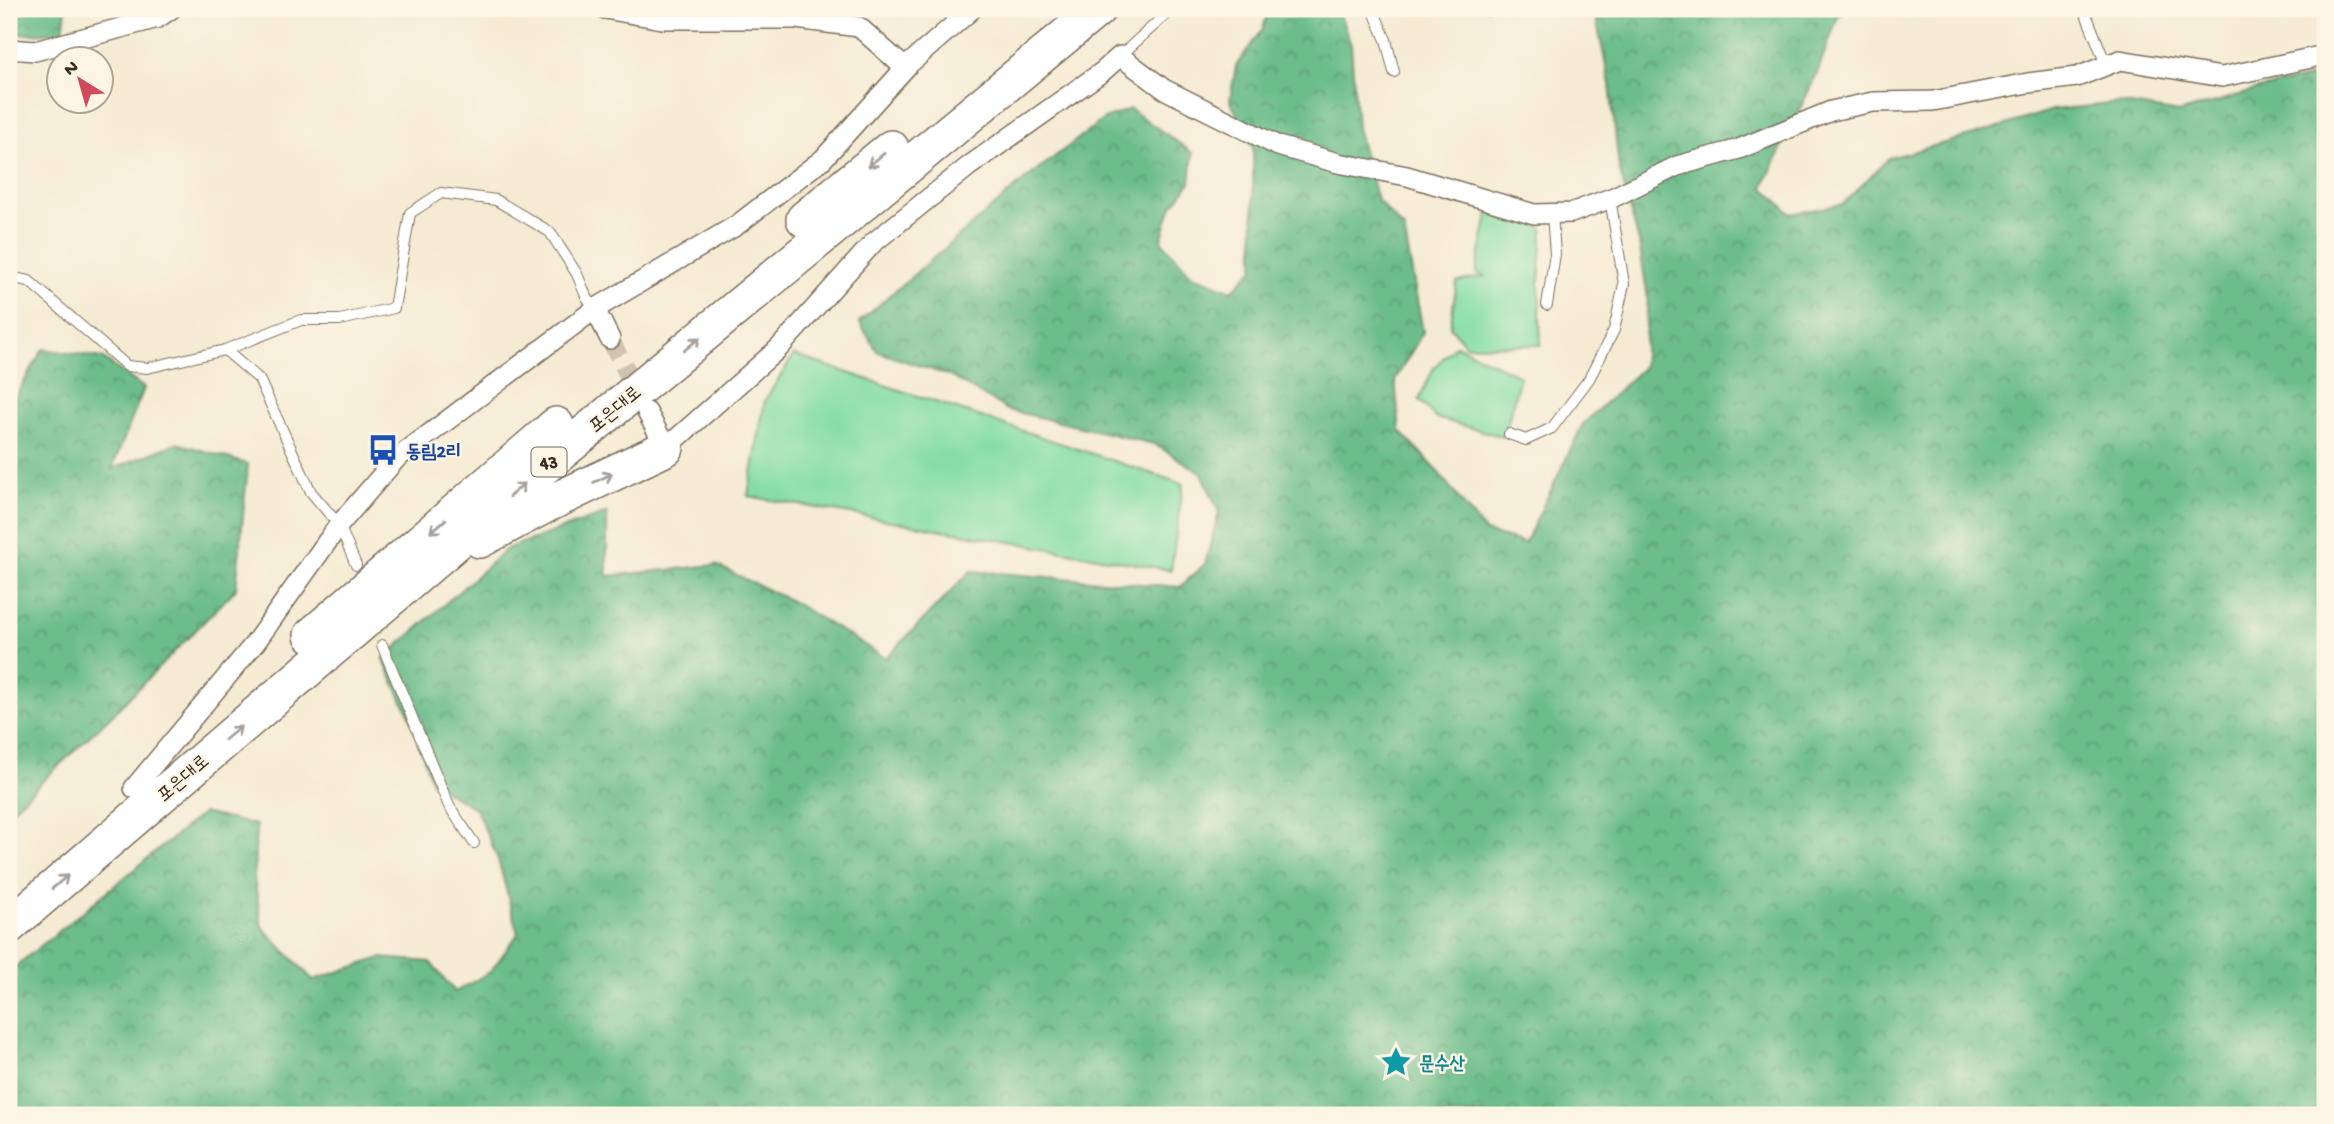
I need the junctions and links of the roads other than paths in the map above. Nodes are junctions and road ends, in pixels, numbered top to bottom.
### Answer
1 (171, 9) edge
2 (605, 9) edge
3 (972, 9) edge
4 (1098, 9) edge
5 (1172, 9) edge
6 (1373, 9) edge
7 (2084, 9) edge
8 (1056, 13) edge
9 (9, 49) edge
10 (2325, 55) edge
11 (1120, 56) junction
12 (2120, 60) junction
13 (905, 68) junction
14 (1394, 72) dead end
15 (1611, 198) junction
16 (1552, 214) junction
17 (9, 277) edge
18 (1547, 305) dead end
19 (595, 309) junction
20 (610, 339) tunnel mouth
21 (225, 350) junction
22 (648, 412) tunnel mouth
23 (1509, 434) dead end
24 (666, 448) junction
25 (339, 526) junction
26 (356, 565) dead end
27 (395, 596) junction
28 (382, 645) dead end
29 (134, 788) junction
30 (474, 843) dead end
31 (9, 895) edge
32 (9, 926) edge

1 - 9 street
2 - 13 street
3 - 13 street
27 -> 4 highway, 포은대로 / 43
5 - 11 lane
6 - 14 lane
7 - 12 lane
8 -> 29 highway, 포은대로 / 43
10 - 12 street
11 - 16 street
11 - 24 street
12 - 15 street
13 - 19 street
15 - 16 street
15 - 23 lane
16 - 18 lane
17 - 21 lane
19 - 20 street
19 - 21 lane
19 - 25 street
21 - 25 lane
22 - 24 street
27 -> 24 highway
25 - 26 lane
25 - 29 street
32 -> 27 highway, 포은대로 / 43
28 - 30 lane
29 - 31 highway, 포은대로 / 43

